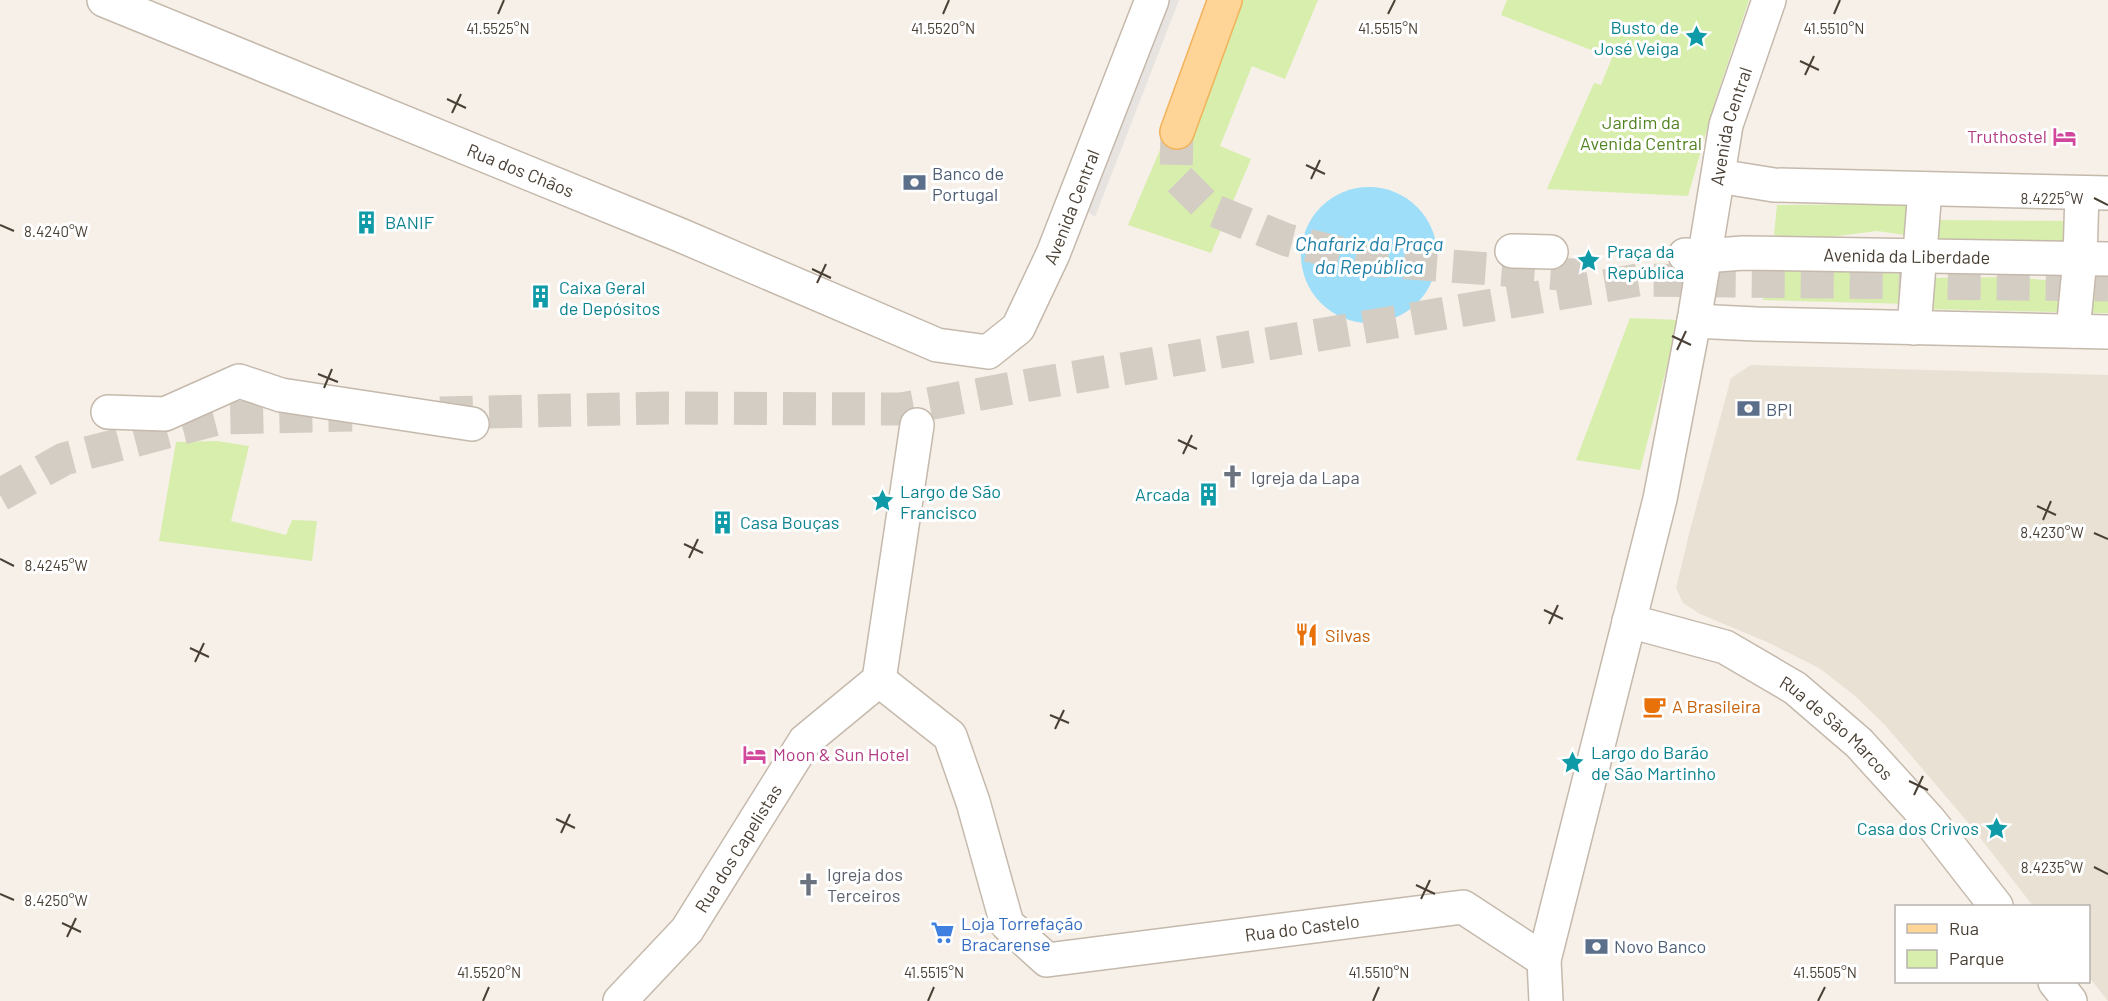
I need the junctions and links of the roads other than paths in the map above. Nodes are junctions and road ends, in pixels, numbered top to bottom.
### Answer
1 (104, 0) edge
2 (1152, 0) edge
3 (1225, 0) edge
4 (1769, 0) edge
5 (1177, 132) tunnel mouth
6 (1718, 176) junction
7 (1925, 189) junction
8 (2095, 193) edge
9 (1512, 251) dead end
10 (1551, 252) dead end
11 (1695, 256) junction
12 (1921, 256) junction
13 (2094, 259) edge
14 (1694, 321) junction
15 (1914, 328) junction
16 (2073, 331) junction
17 (2108, 332) edge
18 (937, 345) joint
19 (108, 412) dead end
20 (472, 424) tunnel mouth
21 (917, 425) dead end
22 (1629, 621) junction
23 (879, 680) junction
24 (1995, 905) edge
25 (1544, 960) junction
26 (2056, 983) edge
27 (620, 1001) edge
28 (1546, 1001) edge
29 (2070, 1001) edge

1 - 18 street, Rua dos Chãos
2 - 18 street, Avenida Central
3 - 5 main road
4 - 6 street, Avenida Central
6 - 7 street
6 - 11 street, Avenida Central
7 - 8 street
7 - 12 street
8 - 13 street
9 - 10 street
11 - 12 street, Avenida da Liberdade
11 - 14 street, Avenida Central
12 - 13 street, Avenida da Liberdade
12 - 15 street
13 - 16 street
14 - 15 street
14 - 22 street, Avenida Central
15 - 16 street
16 - 17 street
19 - 20 street
21 - 23 street
22 - 24 street, Rua de São Marcos
22 - 25 street, Avenida Central
23 - 25 street, Rua do Castelo
23 - 27 street, Rua dos Capelistas
25 - 28 street, Avenida Central
26 - 29 street

